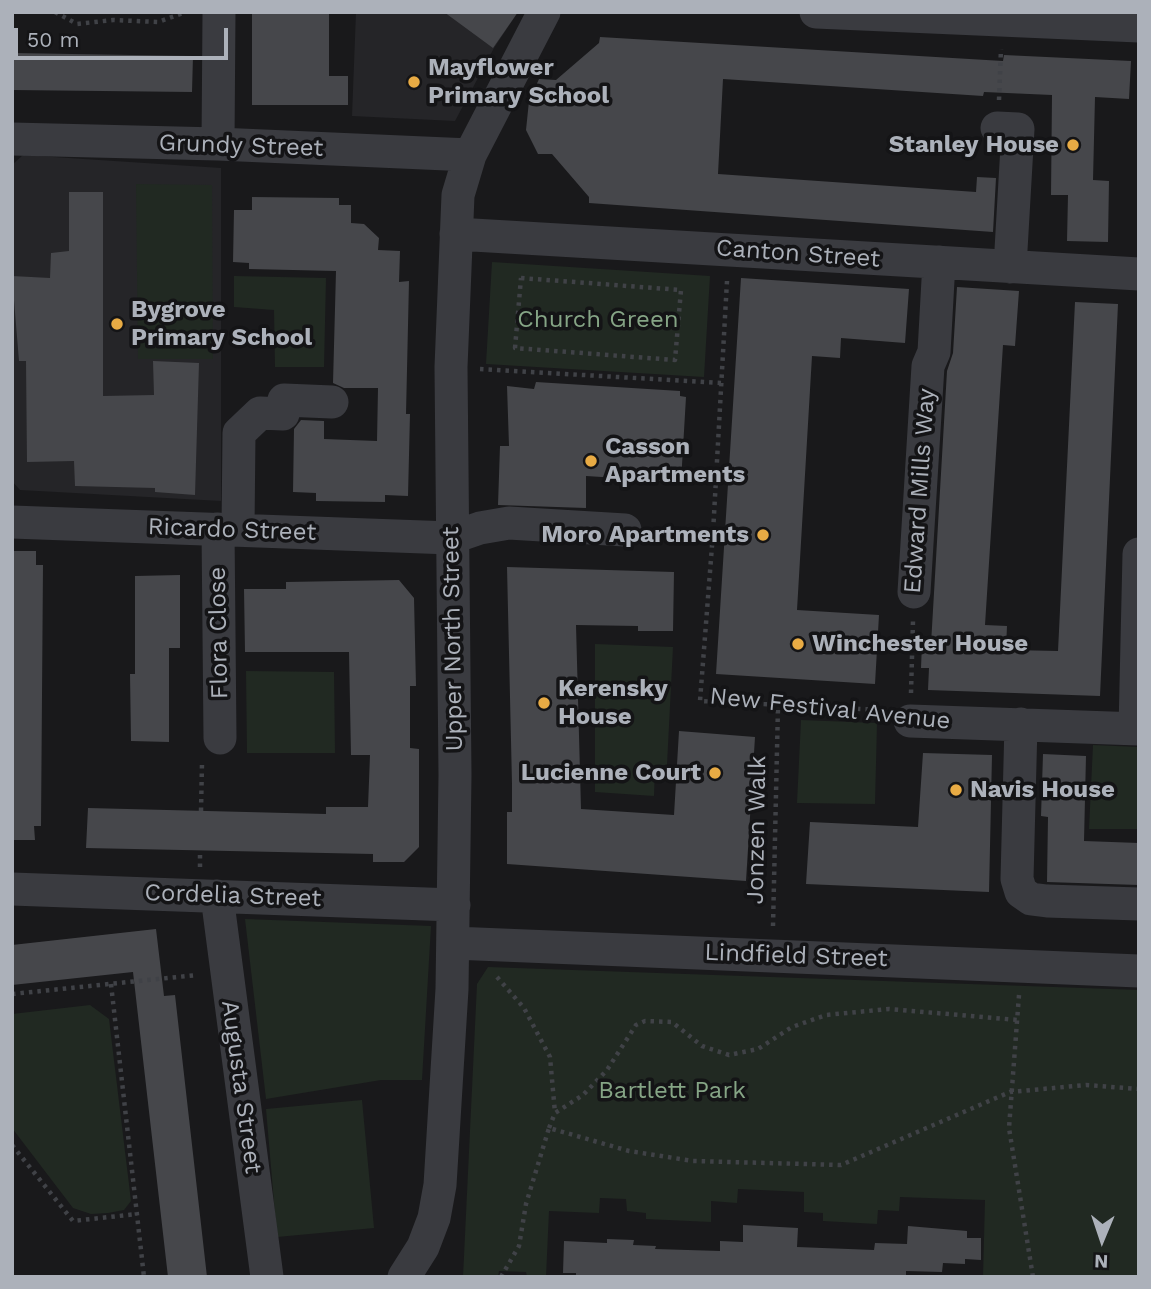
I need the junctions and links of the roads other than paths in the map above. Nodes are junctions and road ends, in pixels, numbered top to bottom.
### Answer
1 (219, 12) edge
2 (544, 12) edge
3 (816, 12) edge
4 (1139, 26) edge
5 (997, 128) road end
6 (12, 139) edge
7 (218, 144) junction
8 (470, 155) junction
9 (456, 234) junction
10 (939, 262) junction
11 (1010, 267) junction
12 (1139, 274) edge
13 (332, 402) dead end
14 (12, 522) edge
15 (228, 529) junction
16 (625, 530) road end
17 (451, 538) junction
18 (1139, 554) edge
19 (914, 592) road end
20 (910, 721) road end
21 (1021, 724) junction
22 (1137, 729) edge
23 (220, 738) road end
24 (12, 889) edge
25 (217, 896) junction
26 (1139, 904) edge
27 (454, 905) junction
28 (453, 952) junction
29 (1139, 971) edge
30 (267, 1277) edge
31 (404, 1277) edge

1 - 7 street
2 - 8 street, Upper North Street
3 - 4 street
5 - 11 street
6 - 7 street, Grundy Street
7 - 8 street, Grundy Street
8 - 9 street, Upper North Street
9 - 10 street, Canton Street
9 - 17 street, Upper North Street
10 - 11 street, Canton Street
10 - 19 street, Edward Mills Way
11 - 12 street, Canton Street
13 - 15 street, Flora Close
14 - 15 street, Ricardo Street
15 - 17 street, Ricardo Street
15 - 23 street, Flora Close
16 - 17 street
17 - 27 street, Upper North Street
18 - 22 street
20 - 21 street, New Festival Avenue
21 - 22 street, New Festival Avenue
21 - 26 street
24 - 25 street, Cordelia Street
25 - 27 street, Cordelia Street
25 - 30 street, Augusta Street
27 - 28 street, Upper North Street
28 - 29 street, Lindfield Street
28 - 31 street, Upper North Street

